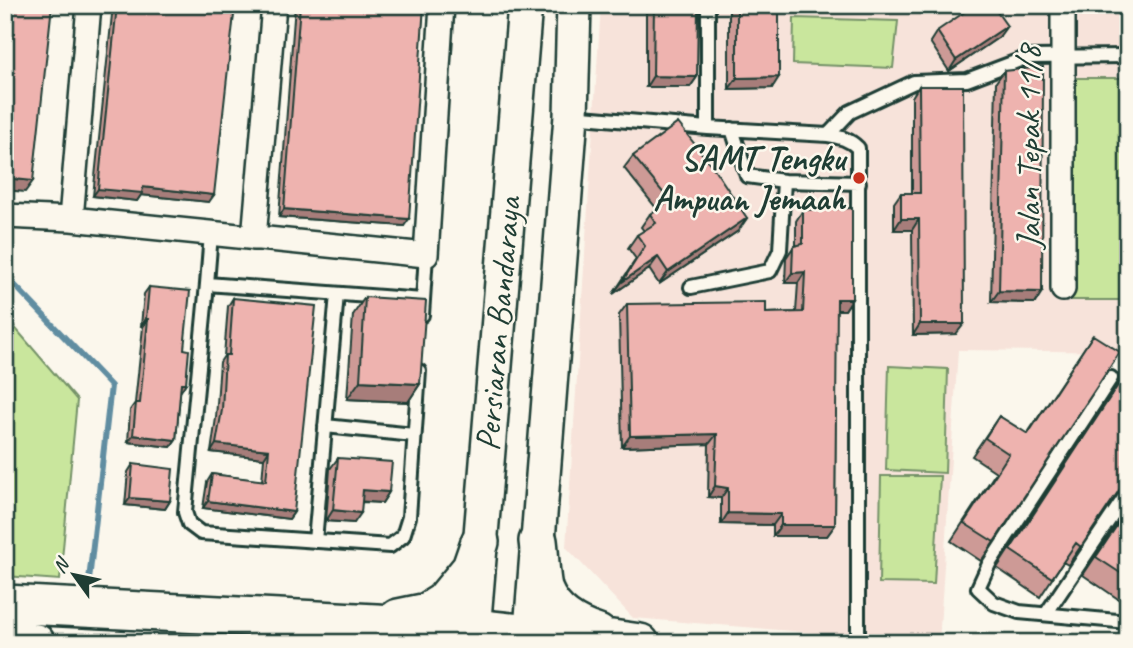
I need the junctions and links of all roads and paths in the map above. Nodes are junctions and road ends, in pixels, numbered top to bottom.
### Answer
1 (89, 5) edge
2 (274, 5) edge
3 (442, 5) edge
4 (525, 5) edge
5 (574, 5) edge
6 (708, 5) edge
7 (1063, 5) edge
8 (1128, 56) edge
9 (1063, 57) junction
10 (571, 116) junction
11 (708, 128) junction
12 (732, 129) junction
13 (828, 135) junction
14 (784, 181) junction
15 (859, 183) junction
16 (5, 216) edge
17 (71, 219) junction
18 (211, 234) junction
19 (254, 238) junction
20 (426, 255) junction
21 (208, 284) junction
22 (691, 287) dead end
23 (1063, 289) dead end
24 (337, 294) junction
25 (423, 300) junction
26 (421, 327) edge
27 (420, 354) edge
28 (1111, 378) edge
29 (325, 426) junction
30 (414, 435) junction
31 (1128, 492) edge
32 (314, 541) junction
33 (538, 541) junction
34 (480, 542) junction
35 (5, 604) edge
36 (1046, 614) junction
37 (1128, 622) edge
38 (373, 623) junction
39 (473, 635) edge
40 (5, 639) edge
41 (530, 639) edge
42 (626, 641) edge
43 (36, 643) edge
44 (858, 643) edge

1 - 17 street
2 - 19 street
3 - 20 street
4 - 34 main road, Persiaran Bandaraya
5 - 10 main road, Persiaran Bandaraya
6 - 11 lane
7 - 9 street, Jalan Tepak 11/8
8 - 9 lane
9 - 13 lane
9 - 23 street, Jalan Tepak 11/8
10 - 11 lane
10 - 33 main road, Persiaran Bandaraya
11 - 12 lane
12 - 13 lane
12 - 14 lane
13 - 15 lane
14 - 15 lane
14 - 22 lane
15 - 44 lane
16 - 17 street
17 - 18 street
18 - 19 street
18 - 21 lane
19 - 20 street
20 - 25 lane
21 - 24 lane
21 - 32 lane
24 - 25 lane
24 - 29 lane
25 - 26 lane
27 - 30 lane
28 - 36 lane
29 - 30 lane
29 - 32 lane
30 - 32 lane
31 - 36 lane
33 - 41 main road, Persiaran Bandaraya
33 - 42 main road
34 - 38 main road
34 - 39 main road, Persiaran Bandaraya
35 - 38 main road
36 - 37 lane
38 - 39 main road
39 - 41 main road
40 - 43 main road
41 - 42 main road

